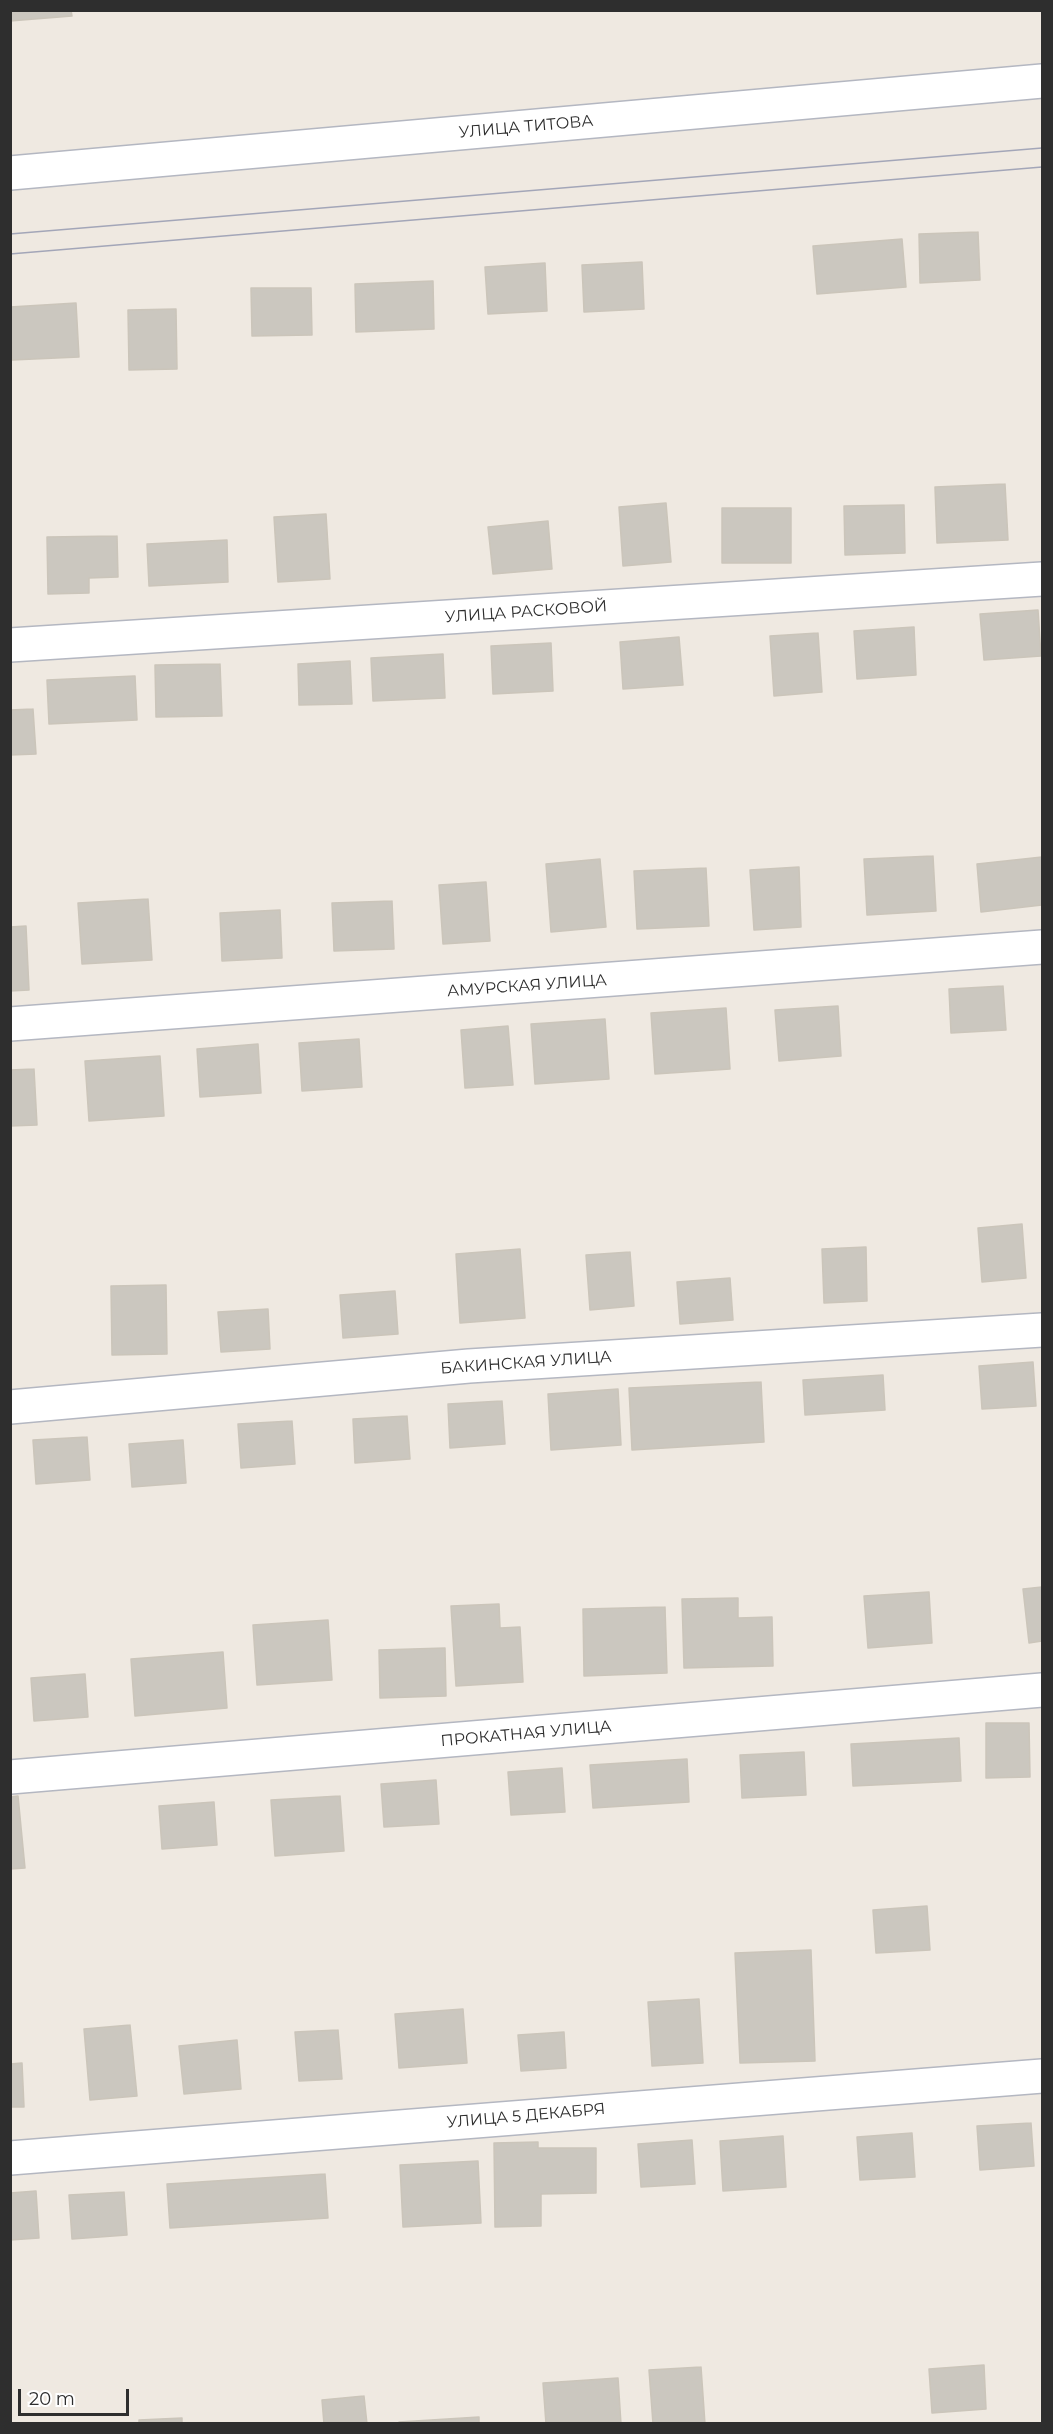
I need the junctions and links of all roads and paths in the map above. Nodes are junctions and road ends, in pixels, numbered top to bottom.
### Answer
1 (1042, 81) edge
2 (10, 173) edge
3 (1042, 579) edge
4 (10, 645) edge
5 (1042, 947) edge
6 (10, 1024) edge
7 (1042, 1330) edge
8 (10, 1407) edge
9 (1042, 1690) edge
10 (10, 1777) edge
11 (1042, 2076) edge
12 (10, 2158) edge

1 - 2 street, УЛИЦА ТИТОВА
3 - 4 street, УЛИЦА РАСКОВОЙ
5 - 6 street, АМУРСКАЯ УЛИЦА
7 - 8 street, БАКИНСКАЯ УЛИЦА
9 - 10 street, ПРОКАТНАЯ УЛИЦА
11 - 12 street, УЛИЦА 5 ДЕКАБРЯ

